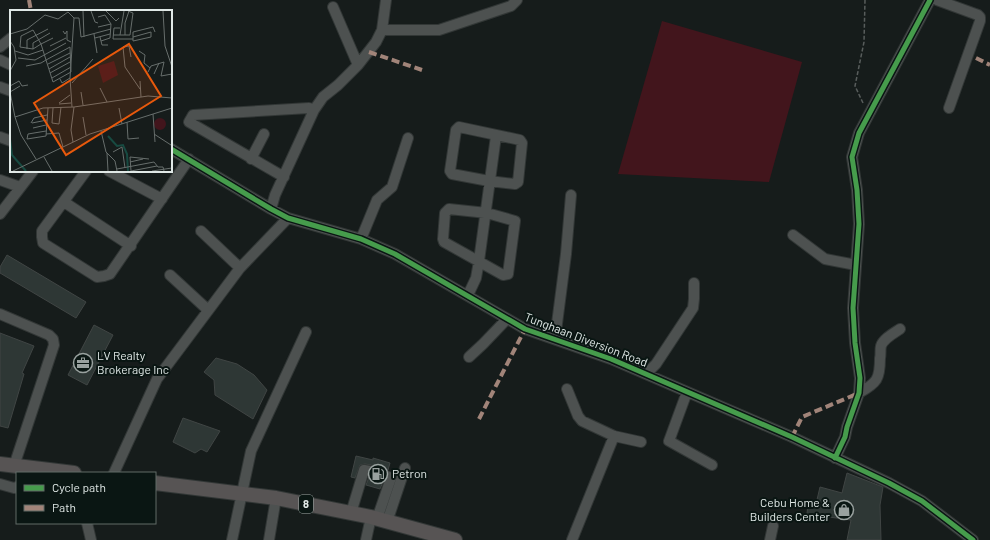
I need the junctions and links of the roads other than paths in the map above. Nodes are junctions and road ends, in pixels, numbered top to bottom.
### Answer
1 (386, 0) edge
2 (517, 0) edge
3 (930, 0) edge
4 (937, 0) edge
5 (333, 7) dead end
6 (382, 30) junction
7 (10, 39) edge
8 (0, 48) edge
9 (0, 60) edge
10 (10, 65) edge
11 (358, 65) junction
12 (0, 86) edge
13 (10, 91) edge
14 (949, 108) dead end
15 (314, 110) junction
16 (264, 134) dead end
17 (496, 136) junction
18 (0, 137) edge
19 (408, 138) dead end
20 (10, 141) edge
21 (172, 150) edge
22 (189, 159) junction
23 (251, 159) junction
24 (32, 172) edge
25 (85, 172) edge
26 (111, 172) edge
27 (284, 177) junction
28 (0, 180) edge
29 (490, 181) junction
30 (20, 187) junction
31 (571, 195) dead end
32 (162, 199) junction
33 (64, 202) junction
34 (271, 209) junction
35 (487, 213) junction
36 (0, 214) edge
37 (288, 218) junction
38 (201, 231) dead end
39 (793, 235) dead end
40 (361, 239) junction
41 (130, 246) junction
42 (479, 261) junction
43 (856, 265) junction
44 (240, 268) junction
45 (170, 275) dead end
46 (694, 283) dead end
47 (468, 296) junction
48 (208, 310) junction
49 (0, 314) edge
50 (507, 319) junction
51 (900, 329) dead end
52 (306, 332) dead end
53 (555, 339) junction
54 (469, 357) dead end
55 (646, 374) junction
56 (567, 389) dead end
57 (687, 392) junction
58 (859, 393) junction
59 (614, 436) junction
60 (641, 442) dead end
61 (836, 458) junction
62 (7, 465) edge
63 (712, 465) dead end
64 (405, 468) dead end
65 (32, 471) edge
66 (370, 471) dead end
67 (53, 472) edge
68 (114, 472) edge
69 (386, 476) dead end
70 (156, 483) edge
71 (0, 484) edge
72 (16, 487) edge
73 (243, 494) junction
74 (276, 498) junction
75 (351, 513) junction
76 (378, 519) junction
77 (87, 524) edge
78 (773, 526) dead end
79 (437, 538) edge
80 (91, 540) edge
81 (232, 540) edge
82 (269, 540) edge
83 (366, 540) edge
84 (455, 540) edge
85 (572, 540) edge
86 (770, 540) edge
87 (973, 540) edge

1 - 6 street
2 - 6 street
3 - 43 street
4 - 14 street
5 - 11 street
6 - 11 street
7 - 8 street
9 - 10 street
11 - 15 street
12 - 13 street
15 - 23 street
15 - 27 street
16 - 23 street
17 - 29 street
17 - 29 street
17 - 29 street
18 - 20 street
19 - 40 street
21 - 22 street, Tunghaan Diversion Road
22 - 32 street
22 - 34 street, Tunghaan Diversion Road
23 - 27 street
24 - 30 street
25 - 33 street
26 - 32 street
27 - 34 street
28 - 30 street
29 - 35 street
30 - 36 street
31 - 53 street
32 - 41 street
33 - 41 street
33 - 41 street
34 - 37 street, Tunghaan Diversion Road
35 - 42 street
35 - 42 street
35 - 42 street
37 - 40 street, Tunghaan Diversion Road
37 - 44 street
38 - 44 street
39 - 43 street
40 - 47 street, Tunghaan Diversion Road
42 - 47 street
43 - 58 street
44 - 48 street
45 - 48 street
46 - 55 street
47 - 50 street, Tunghaan Diversion Road
48 - 68 street
49 - 62 street
50 - 53 street, Tunghaan Diversion Road
50 - 54 street
51 - 58 street
52 - 73 street
53 - 55 street, Tunghaan Diversion Road
55 - 57 street, Tunghaan Diversion Road
56 - 59 street
57 - 61 street, Tunghaan Diversion Road
57 - 63 street
58 - 61 street
59 - 60 street
59 - 85 street
61 - 87 street, Tunghaan Diversion Road
62 - 65 highway
64 - 76 street
65 - 67 highway
66 - 75 street
69 - 76 street
70 - 73 highway, 8
71 - 72 street
73 - 74 highway, 8
73 - 81 street
74 - 75 highway, 8
74 - 82 street
75 - 76 highway, 8
76 - 79 highway, 8
76 - 83 street
77 - 80 street
78 - 86 street
79 - 84 highway, 8

